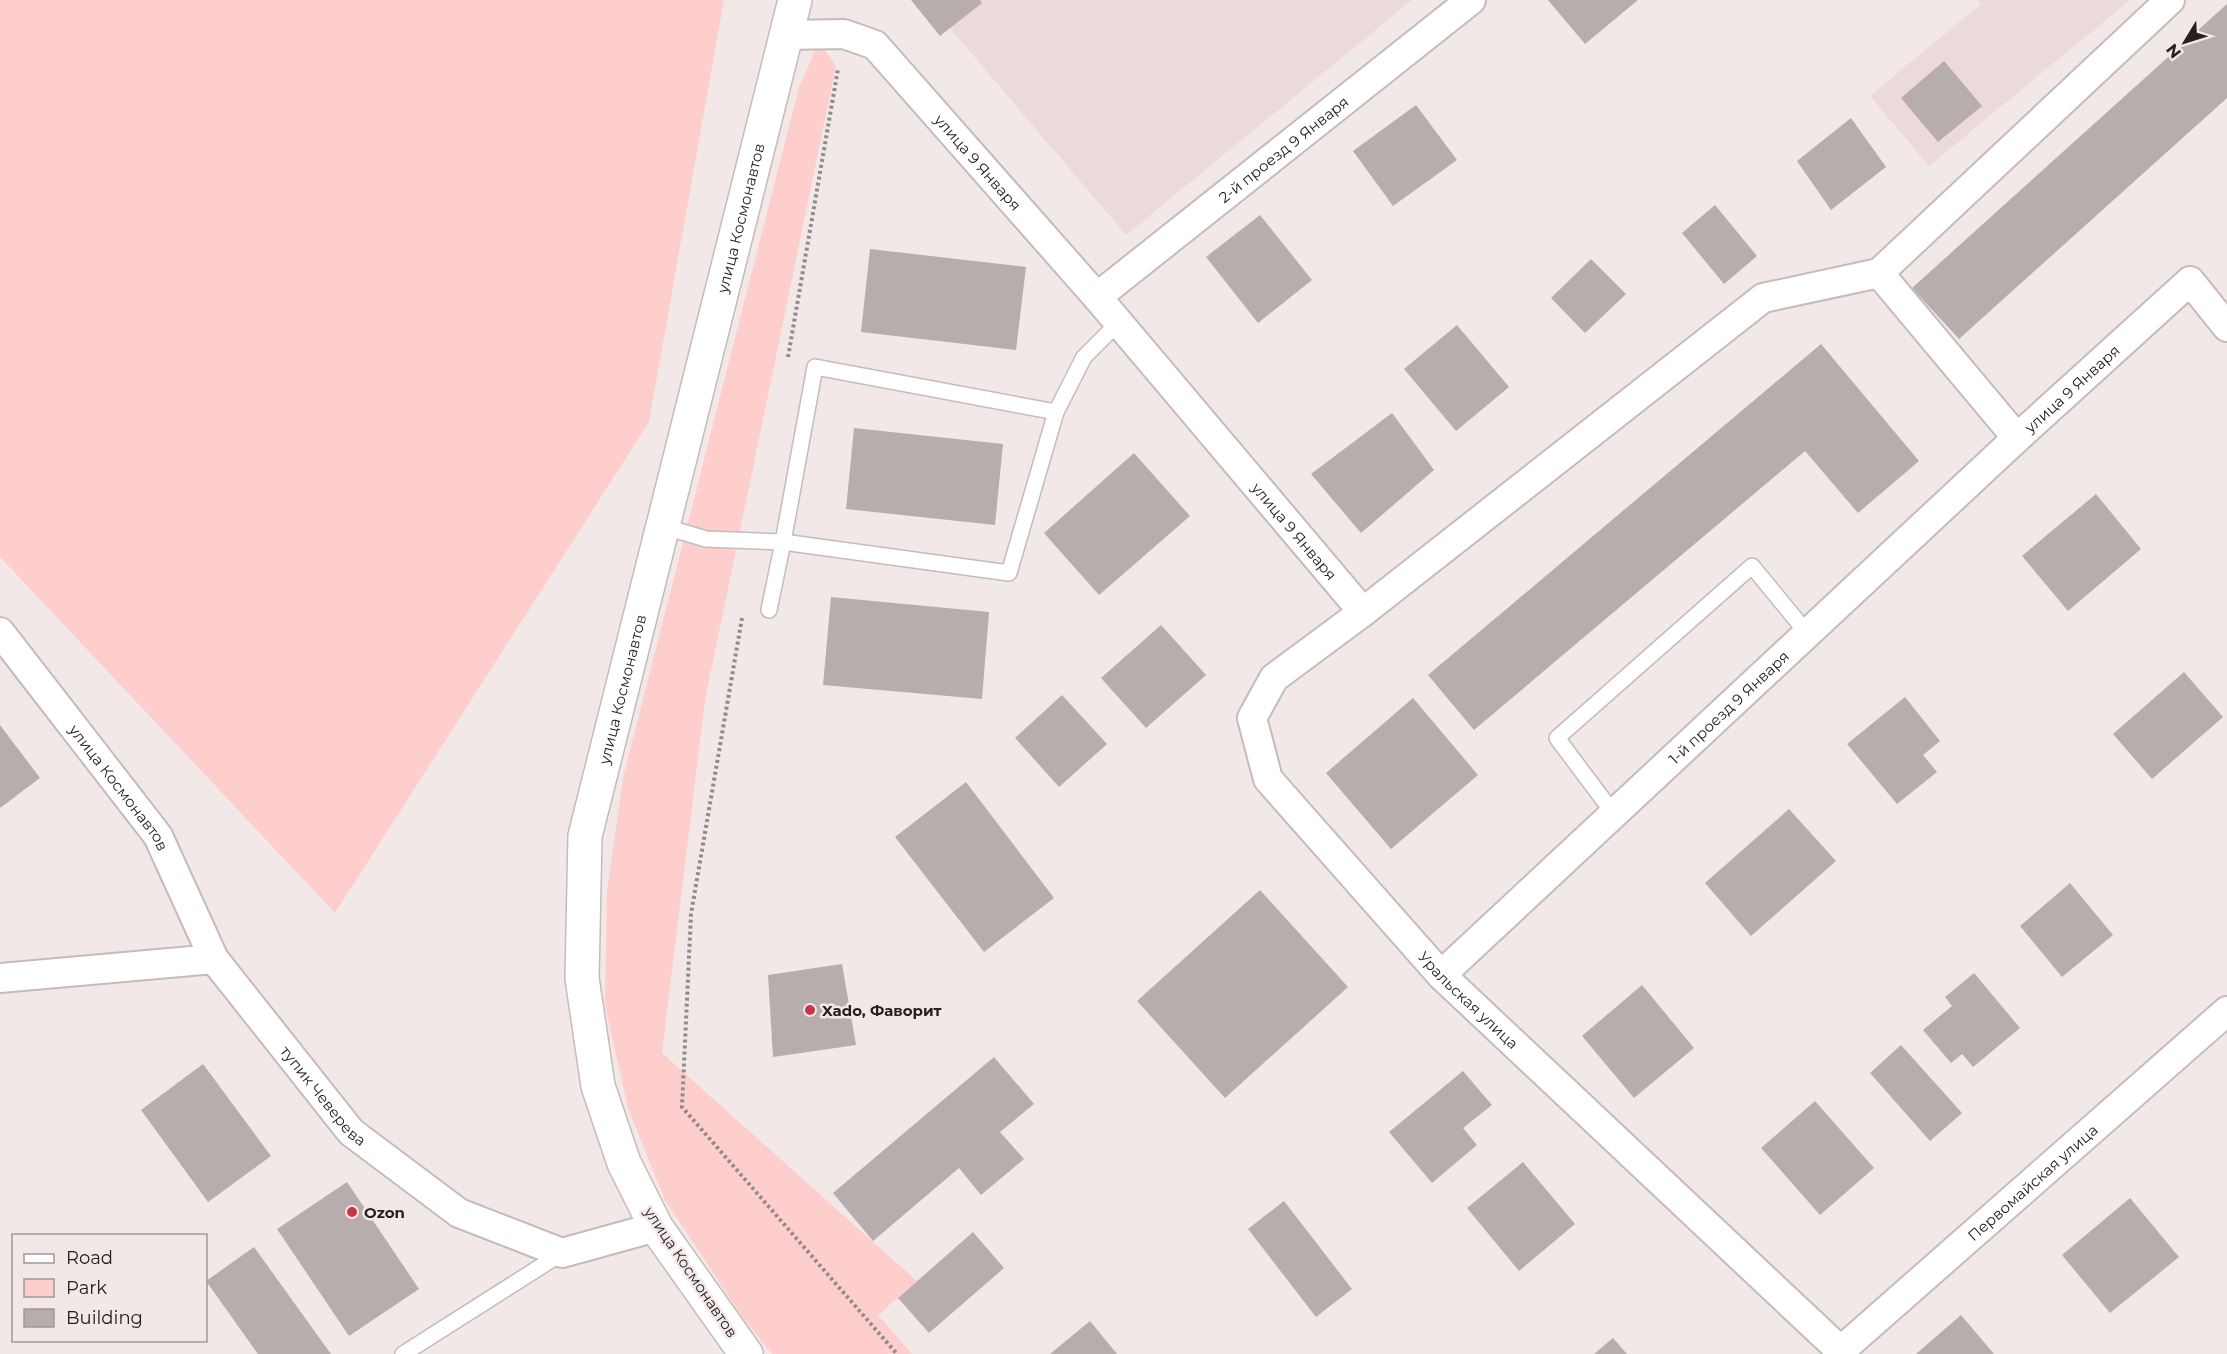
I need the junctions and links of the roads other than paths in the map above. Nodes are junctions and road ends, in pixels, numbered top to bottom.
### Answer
1 (795, 0) edge
2 (1471, 0) edge
3 (2170, 0) edge
4 (785, 35) junction
5 (1879, 273) junction
6 (1097, 297) junction
7 (1119, 322) junction
8 (2227, 327) edge
9 (1056, 412) junction
10 (2017, 438) junction
11 (662, 526) junction
12 (783, 542) junction
13 (770, 610) dead end
14 (1363, 612) junction
15 (0, 632) edge
16 (1807, 633) junction
17 (1614, 814) junction
18 (214, 959) junction
19 (1441, 975) junction
20 (0, 978) edge
21 (2227, 1011) edge
22 (656, 1227) junction
23 (562, 1253) junction
24 (1841, 1353) edge
25 (403, 1354) edge
26 (746, 1354) edge

1 - 4 main road, улица Космонавтов
2 - 6 street, 2-й проезд 9 Января
3 - 5 street
4 - 6 street, улица 9 Января
4 - 11 main road, улица Космонавтов
5 - 10 street, улица 9 Января
5 - 14 street
6 - 7 street, улица 9 Января
7 - 9 lane
7 - 14 street, улица 9 Января
8 - 10 street, улица 9 Января
9 - 12 lane
9 - 12 lane
10 - 16 street, 1-й проезд 9 Января
11 - 12 lane
11 - 22 main road, улица Космонавтов
12 - 13 lane
14 - 19 street, Уральская улица
15 - 18 street, улица Космонавтов
16 - 17 street, 1-й проезд 9 Января
16 - 17 lane
17 - 19 street, 1-й проезд 9 Января
18 - 20 street
18 - 23 street, тупик Чеверева
19 - 24 street, Уральская улица
21 - 24 street, Первомайская улица
22 - 23 street
22 - 26 main road, улица Космонавтов
23 - 25 lane

